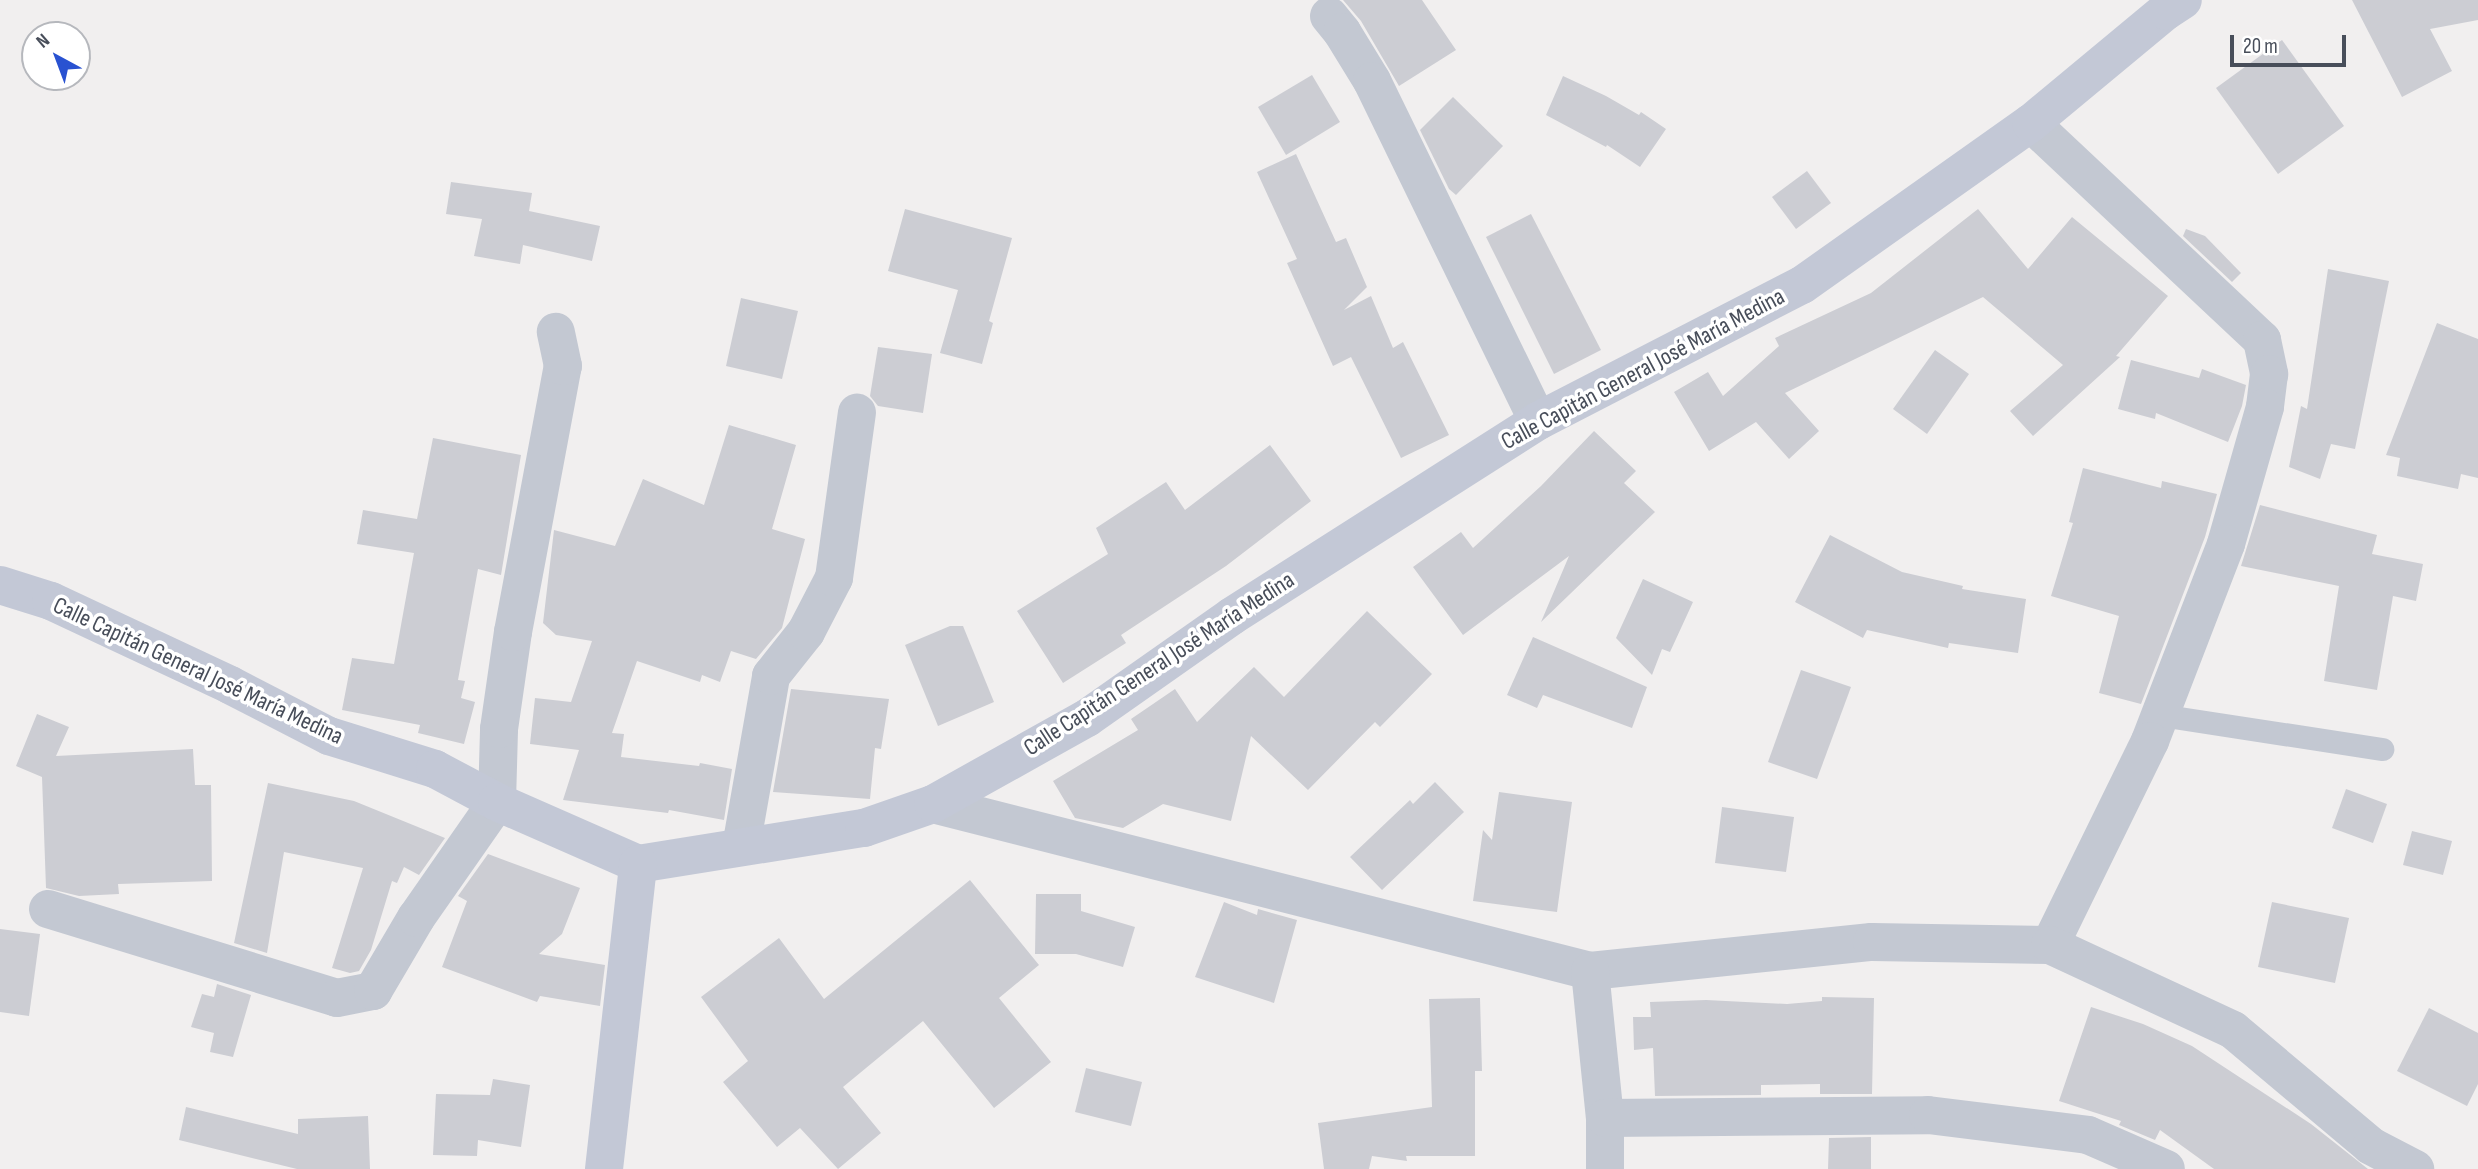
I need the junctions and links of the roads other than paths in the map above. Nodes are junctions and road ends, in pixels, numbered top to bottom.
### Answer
1 (2169, 4) edge
2 (1329, 16) dead end
3 (2031, 123) junction
4 (556, 332) dead end
5 (857, 413) dead end
6 (1538, 421) junction
7 (0, 585) edge
8 (2160, 715) junction
9 (2382, 748) dead end
10 (497, 802) junction
11 (933, 804) junction
12 (741, 847) junction
13 (638, 864) junction
14 (48, 909) dead end
15 (2050, 946) junction
16 (1590, 971) junction
17 (1605, 1118) junction
18 (604, 1169) edge
19 (1605, 1169) edge
20 (2166, 1169) edge
21 (2415, 1169) edge

1 - 3 street, Calle Capitán General José María Medina
2 - 6 street
3 - 6 street, Calle Capitán General José María Medina
3 - 8 street
4 - 10 street
5 - 12 street
6 - 11 street, Calle Capitán General José María Medina
7 - 10 street, Calle Capitán General José María Medina
8 - 9 lane
8 - 15 street
10 - 13 street, Calle Capitán General José María Medina
10 - 14 street
11 - 12 street, Calle Capitán General José María Medina
11 - 16 street
12 - 13 street, Calle Capitán General José María Medina
13 - 18 street
15 - 16 street
15 - 21 street
16 - 17 street
17 - 19 street
17 - 20 street

